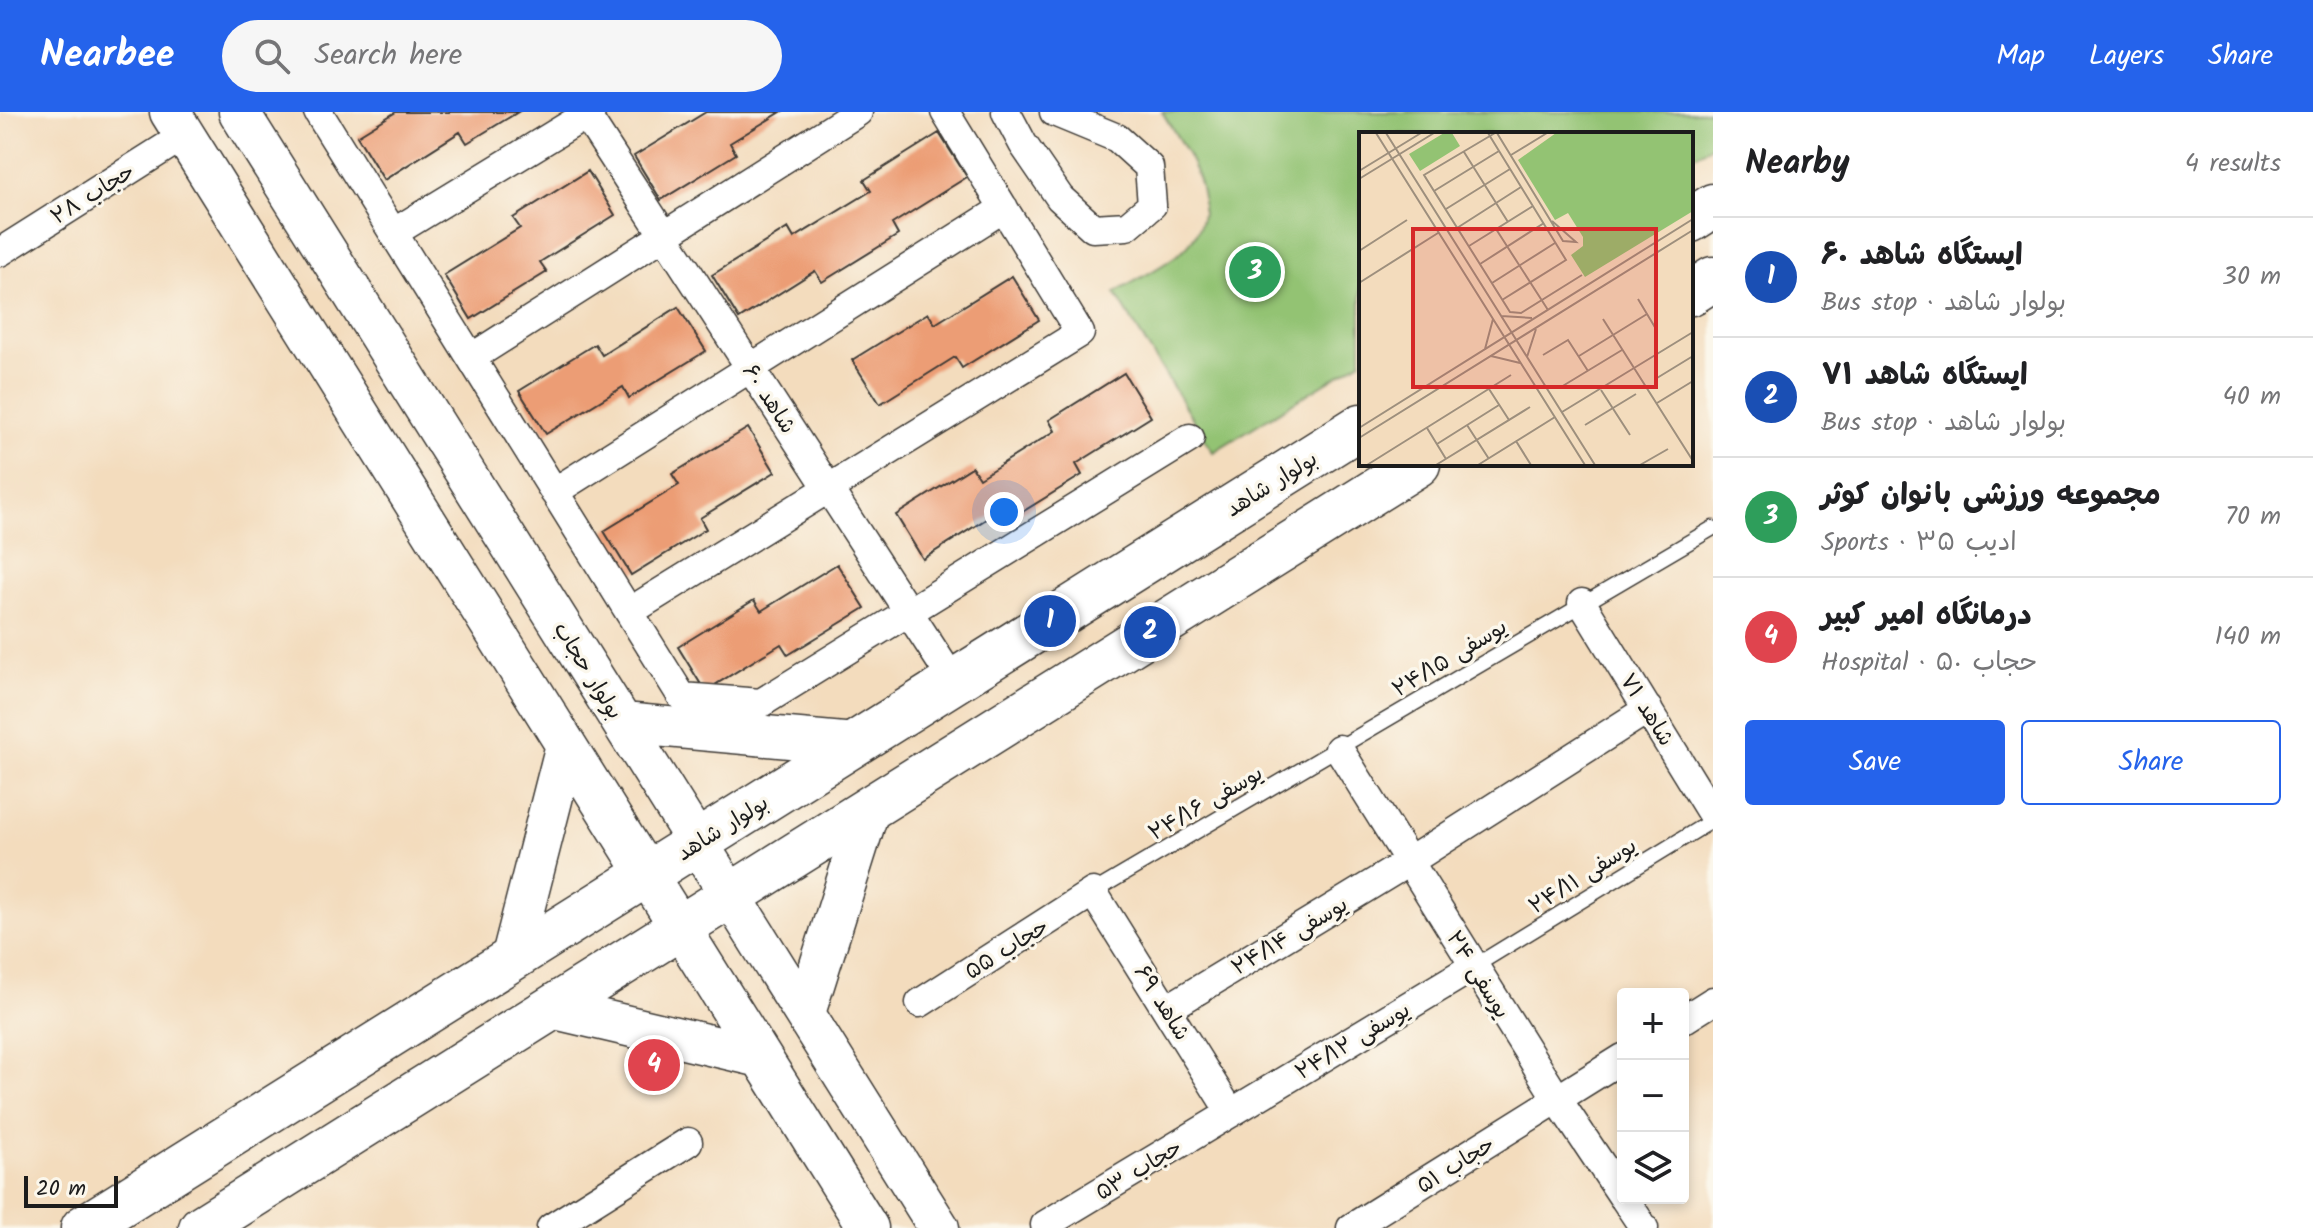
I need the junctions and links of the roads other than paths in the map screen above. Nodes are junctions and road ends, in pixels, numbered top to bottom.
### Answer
1 (239, 112) edge
2 (318, 112) edge
3 (858, 112) edge
4 (945, 112) edge
5 (1006, 112) edge
6 (1054, 112) edge
7 (588, 114) edge
8 (177, 124) edge
9 (1713, 206) edge
10 (1004, 208) junction
11 (1693, 219) edge
12 (393, 233) junction
13 (664, 236) junction
14 (0, 252) edge
15 (1713, 279) edge
16 (1693, 292) edge
17 (471, 358) junction
18 (750, 368) junction
19 (1359, 427) edge
20 (1190, 438) dead end
21 (1415, 466) edge
22 (829, 489) junction
23 (554, 492) junction
24 (1713, 528) edge
25 (1582, 603) junction
26 (908, 610) junction
27 (629, 612) junction
28 (954, 682) junction
29 (1648, 709) junction
30 (623, 723) junction
31 (855, 744) junction
32 (566, 745) junction
33 (1339, 749) junction
34 (870, 807) junction
35 (1713, 818) edge
36 (698, 842) junction
37 (1410, 861) junction
38 (647, 875) junction
39 (1093, 892) junction
40 (731, 896) junction
41 (680, 927) junction
42 (511, 960) junction
43 (1473, 967) junction
44 (1713, 1001) edge
45 (920, 1003) dead end
46 (551, 1008) junction
47 (1167, 1009) junction
48 (805, 1013) junction
49 (1689, 1016) edge
50 (761, 1057) junction
51 (1620, 1060) edge
52 (1558, 1100) junction
53 (1231, 1113) junction
54 (688, 1142) dead end
55 (1617, 1188) edge
56 (1628, 1204) edge
57 (1045, 1225) dead end
58 (83, 1228) edge
59 (201, 1228) edge
60 (551, 1228) edge
61 (868, 1228) edge
62 (939, 1228) edge
63 (1351, 1228) edge
64 (1644, 1228) edge

1 - 30 main road, بولوار حجاب
2 - 12 street
3 - 13 street
4 - 10 street
5 - 6 street
7 - 12 street
7 - 13 street, شاهد ۶۰
8 - 14 street, حجاب ۲۸
8 - 32 main road
9 - 11 main road
10 - 18 street
10 - 22 street
12 - 17 street
13 - 17 street
13 - 18 street, شاهد ۶۰
15 - 16 main road
17 - 23 street
18 - 22 street, شاهد ۶۰
18 - 23 street
19 - 28 main road, بولوار شاهد
20 - 26 street
21 - 34 main road
22 - 26 street, شاهد ۶۰
22 - 27 street
23 - 27 street
24 - 25 lane, یوسفی ۲۴/۱۵
25 - 29 street, شاهد ۷۱
25 - 33 lane, یوسفی ۲۴/۱۵
26 - 27 street
26 - 28 street, شاهد ۶۰
28 - 31 main road, بولوار شاهد
29 - 35 street, شاهد ۷۱
29 - 37 street, یوسفی ۲۴/۱۴
30 - 31 main road
30 - 36 main road, بولوار حجاب
31 - 36 main road, بولوار شاهد
32 - 38 main road
32 - 42 main road
33 - 37 street, یوسفی ۲۴
33 - 39 lane, یوسفی ۲۴/۱۶
34 - 40 main road
34 - 48 main road
35 - 43 lane, یوسفی ۲۴/۱۱
36 - 38 main road, بولوار شاهد
36 - 40 main road, بولوار حجاب
37 - 43 street, یوسفی ۲۴
37 - 47 street, یوسفی ۲۴/۱۴
38 - 41 main road
38 - 42 main road, بولوار شاهد
39 - 45 street, حجاب ۵۵
39 - 47 street, شاهد ۶۹
40 - 41 main road
40 - 48 main road, بولوار حجاب
41 - 46 main road
41 - 50 main road
42 - 58 main road, بولوار شاهد
43 - 52 street, یوسفی ۲۴
43 - 53 street, یوسفی ۲۴/۱۲
44 - 49 street
46 - 50 main road
46 - 59 main road
47 - 53 street, شاهد ۶۹
48 - 62 main road, بولوار حجاب
50 - 61 main road
51 - 52 street, حجاب ۵۱
52 - 55 street, یوسفی ۲۴
52 - 63 street, حجاب ۵۱
53 - 57 street, حجاب ۵۳
54 - 60 street
56 - 64 street, یوسفی ۲۴

